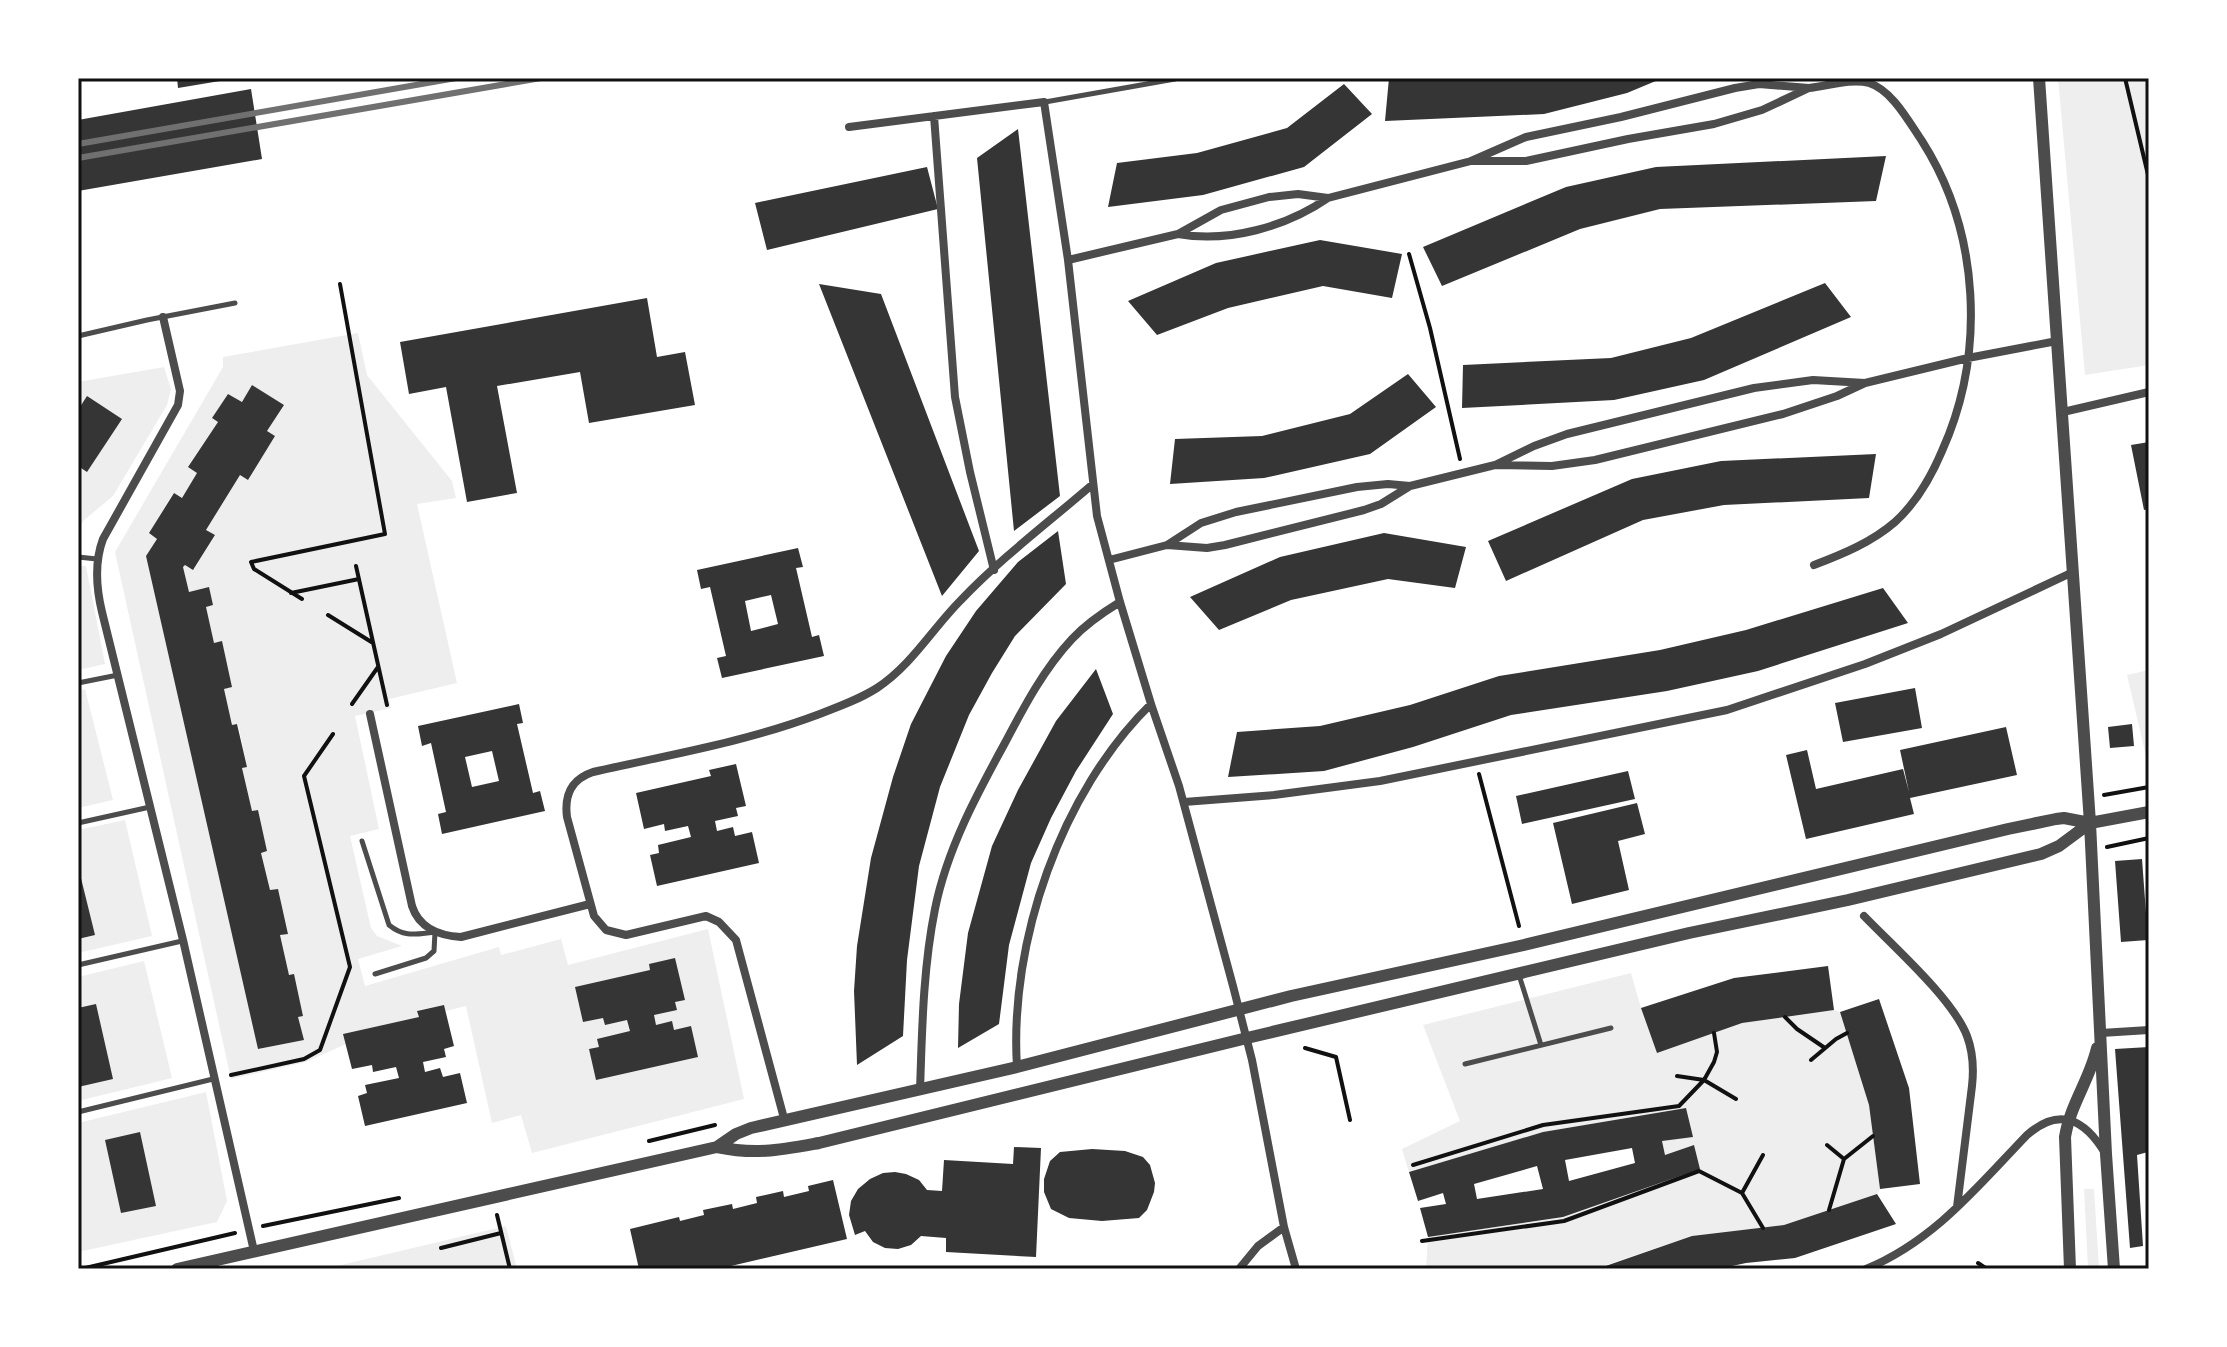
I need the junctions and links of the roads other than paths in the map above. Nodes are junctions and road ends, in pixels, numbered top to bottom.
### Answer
1 (2039, 78) edge
2 (1175, 79) edge
3 (1809, 88) junction
4 (1044, 102) junction
5 (934, 116) junction
6 (849, 127) dead end
7 (1471, 161) junction
8 (1328, 198) junction
9 (1178, 234) junction
10 (1068, 260) junction
11 (235, 303) dead end
12 (163, 317) junction
13 (78, 336) edge
14 (2057, 341) junction
15 (1968, 358) junction
16 (1865, 383) junction
17 (2149, 392) edge
18 (2063, 412) junction
19 (1495, 465) junction
20 (1093, 484) junction
21 (1410, 486) junction
22 (1167, 545) junction
23 (78, 557) edge
24 (97, 559) junction
25 (1109, 560) junction
26 (1814, 565) dead end
27 (994, 570) junction
28 (2073, 572) junction
29 (1120, 602) junction
30 (118, 675) junction
31 (78, 683) edge
32 (1151, 704) junction
33 (370, 714) dead end
34 (1184, 802) junction
35 (150, 807) junction
36 (2149, 812) edge
37 (78, 823) edge
38 (2090, 823) junction
39 (362, 841) dead end
40 (590, 904) junction
41 (1864, 916) dead end
42 (435, 932) junction
43 (183, 940) junction
44 (78, 965) edge
45 (375, 974) dead end
46 (1519, 974) junction
47 (1239, 1009) junction
48 (1611, 1028) dead end
49 (2149, 1030) edge
50 (2101, 1033) junction
51 (1247, 1038) junction
52 (1541, 1045) junction
53 (1465, 1064) dead end
54 (1017, 1067) junction
55 (213, 1079) junction
56 (920, 1091) junction
57 (78, 1112) edge
58 (2068, 1121) junction
59 (785, 1122) junction
60 (717, 1147) junction
61 (2106, 1154) junction
62 (1957, 1207) junction
63 (1284, 1227) junction
64 (254, 1251) junction
65 (177, 1269) edge
66 (1239, 1269) edge
67 (1296, 1269) edge
68 (1866, 1269) edge
69 (2070, 1269) edge
70 (2114, 1269) edge

1 - 14 street
2 - 4 lane
3 - 7 street
3 - 7 street
3 - 15 street
4 - 5 street
4 - 10 street
5 - 6 street
5 - 27 street
7 - 8 street
8 - 9 street
8 - 9 street
9 - 10 street
10 - 20 street
11 - 12 lane
12 - 13 lane
12 - 24 street
14 - 15 street
14 - 18 street
15 - 16 street
15 - 26 street
16 - 19 street
16 - 19 street
17 - 18 street
18 - 28 street
19 - 21 street
20 - 25 street
20 - 27 street
21 - 22 street
21 - 22 street
22 - 25 street
23 - 24 lane
24 - 30 street
25 - 29 street
27 - 40 street
28 - 34 street
28 - 38 street
29 - 32 street
29 - 56 street
30 - 31 lane
30 - 35 street
32 - 34 street
32 - 54 street
33 - 42 street
34 - 47 street
35 - 37 lane
35 - 43 street
36 - 38 street
38 - 46 street
38 - 47 street
38 - 50 street
39 - 42 lane
40 - 42 street
40 - 59 street
41 - 62 street
42 - 45 lane
43 - 44 lane
43 - 55 street
46 - 51 street
46 - 52 lane
47 - 51 street
47 - 54 street
48 - 52 lane
49 - 50 street
50 - 58 street
50 - 61 street
51 - 60 street
51 - 63 street
52 - 53 lane
54 - 56 street
55 - 57 lane
55 - 64 street
56 - 59 street
58 - 61 street
58 - 62 street
58 - 69 street
59 - 60 street
60 - 64 street
61 - 70 street
62 - 68 street
63 - 66 street
63 - 67 street
64 - 65 street

